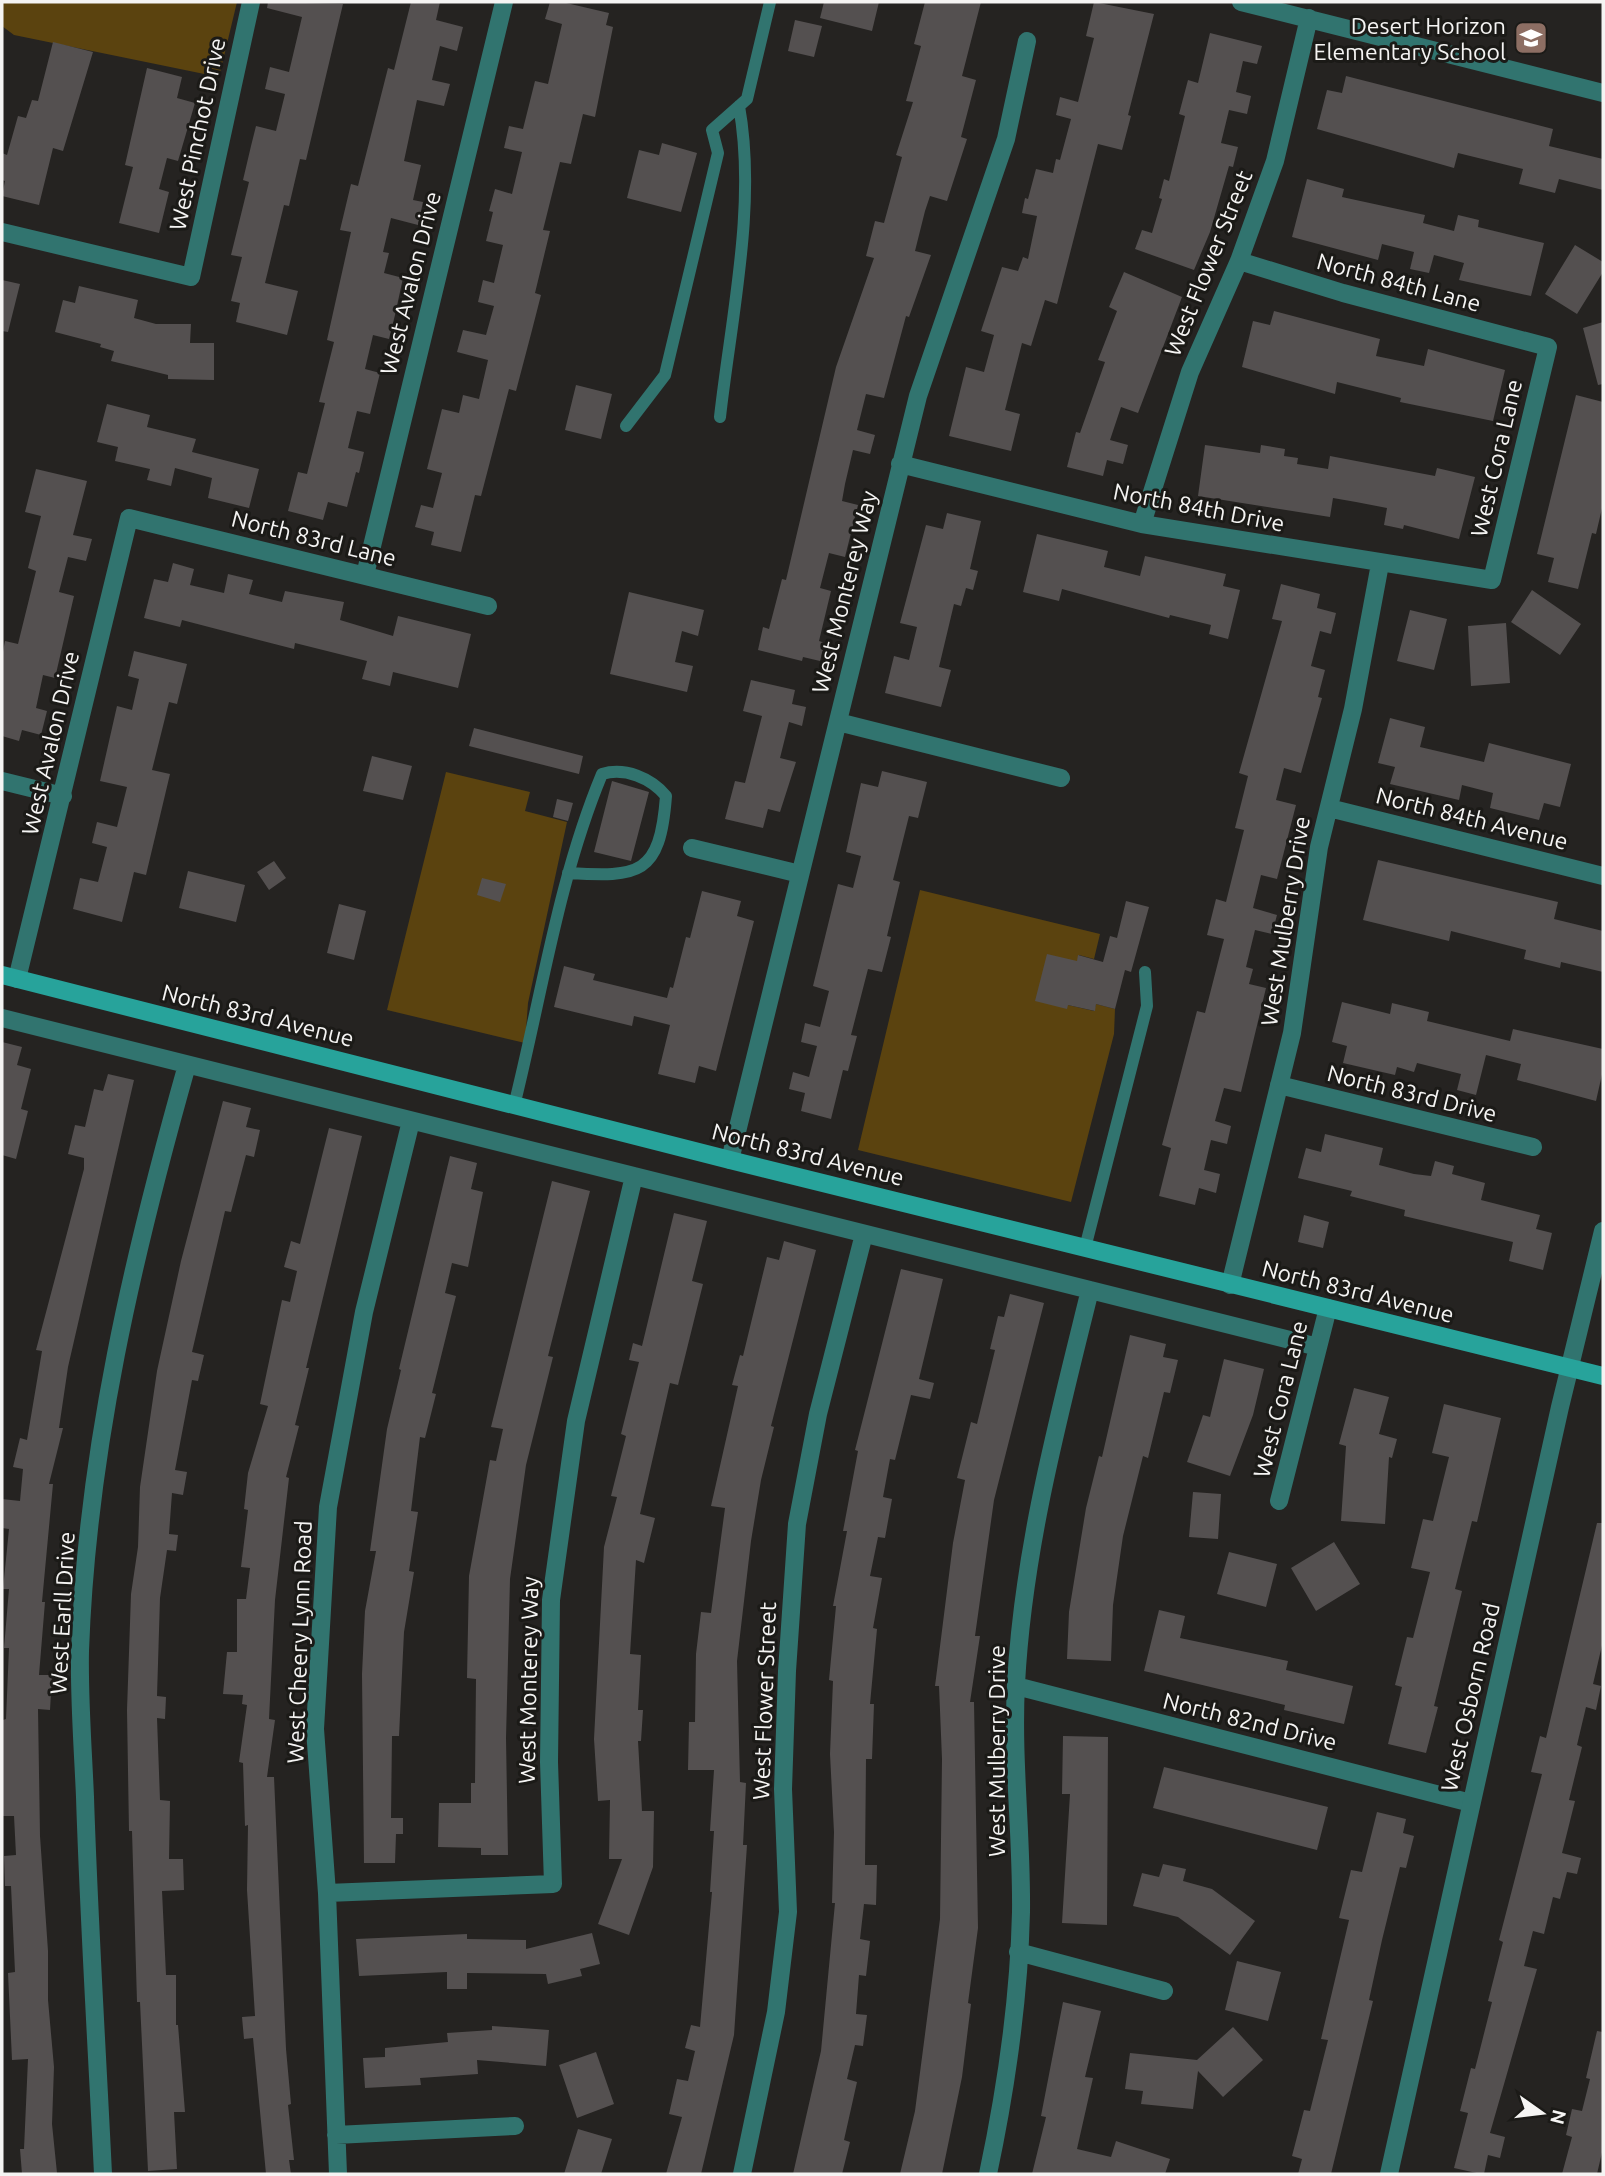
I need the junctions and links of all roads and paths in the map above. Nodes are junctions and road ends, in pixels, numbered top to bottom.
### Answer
1 (251, 2) edge
2 (504, 2) edge
3 (770, 2) edge
4 (1241, 2) edge
5 (1309, 18) junction
6 (1027, 41) dead end
7 (1603, 93) edge
8 (739, 106) junction
9 (2, 232) edge
10 (1239, 261) junction
11 (1548, 346) joint
12 (719, 417) dead end
13 (626, 426) dead end
14 (900, 464) junction
15 (129, 518) joint
16 (1142, 524) junction
17 (1380, 564) junction
18 (365, 575) junction
19 (1492, 580) joint
20 (488, 606) dead end
21 (838, 722) junction
22 (1061, 778) dead end
23 (2, 782) edge
24 (63, 796) junction
25 (1329, 808) junction
26 (692, 848) dead end
27 (568, 873) junction
28 (800, 874) junction
29 (1603, 876) edge
30 (1145, 972) dead end
31 (10, 977) edge
32 (2, 1018) edge
33 (187, 1065) junction
34 (1279, 1086) junction
35 (514, 1105) junction
36 (411, 1121) junction
37 (1533, 1147) dead end
38 (730, 1160) junction
39 (634, 1176) junction
40 (1603, 1231) edge
41 (864, 1234) junction
42 (1085, 1248) junction
43 (1230, 1285) junction
44 (1090, 1290) junction
45 (1328, 1308) junction
46 (1318, 1347) junction
47 (1570, 1368) junction
48 (1603, 1376) edge
49 (1279, 1501) dead end
50 (1016, 1686) junction
51 (1471, 1803) junction
52 (327, 1893) junction
53 (1018, 1952) junction
54 (1164, 1991) dead end
55 (515, 2126) dead end
56 (336, 2135) junction
57 (103, 2174) edge
58 (338, 2174) edge
59 (742, 2174) edge
60 (988, 2174) edge
61 (1389, 2174) edge

1 - 9 street, West Pinchot Drive
2 - 18 street, West Avalon Drive
3 - 8 lane
4 - 5 street
5 - 7 street
5 - 10 street, West Flower Street
6 - 14 street, West Monterey Way
8 - 12 lane
8 - 13 lane
10 - 11 street, North 84th Lane
10 - 16 street, West Flower Street
11 - 19 street, West Cora Lane
14 - 16 street, North 84th Drive
14 - 21 street, West Monterey Way
15 - 18 street, North 83rd Lane
15 - 24 street, West Avalon Drive
16 - 17 street, North 84th Drive
17 - 19 street, North 84th Drive
17 - 25 street, West Mulberry Drive
18 - 20 street, North 83rd Lane
21 - 22 street
21 - 28 street, West Monterey Way
23 - 24 street
24 - 31 street, West Avalon Drive
25 - 29 street, North 84th Avenue
25 - 34 street, West Mulberry Drive
26 - 28 street
27 - 27 lane
27 - 35 lane
28 - 38 street, West Monterey Way
30 - 42 lane
31 - 35 main road, North 83rd Avenue
32 - 33 street
33 - 36 street
33 - 57 street, West Earll Drive
34 - 37 street, North 83rd Drive
34 - 43 street, West Mulberry Drive
35 - 38 main road, North 83rd Avenue
36 - 39 street
36 - 52 street, West Cheery Lynn Road
38 - 42 main road, North 83rd Avenue
39 - 41 street
39 - 52 street, West Monterey Way
40 - 47 street, West Osborn Road
41 - 44 street
41 - 59 street, West Flower Street
42 - 43 main road, North 83rd Avenue
43 - 45 main road, North 83rd Avenue
44 - 46 street
44 - 50 street, West Mulberry Drive
45 - 46 street, West Cora Lane
45 - 47 main road, North 83rd Avenue
46 - 49 street, West Cora Lane
47 - 48 main road, North 83rd Avenue
47 - 51 street, West Osborn Road
50 - 51 street, North 82nd Drive
50 - 53 street, West Mulberry Drive
51 - 61 street, West Osborn Road
52 - 56 street, West Cheery Lynn Road
53 - 54 street
53 - 60 street, West Mulberry Drive
55 - 56 street
56 - 58 street, West Cheery Lynn Road

